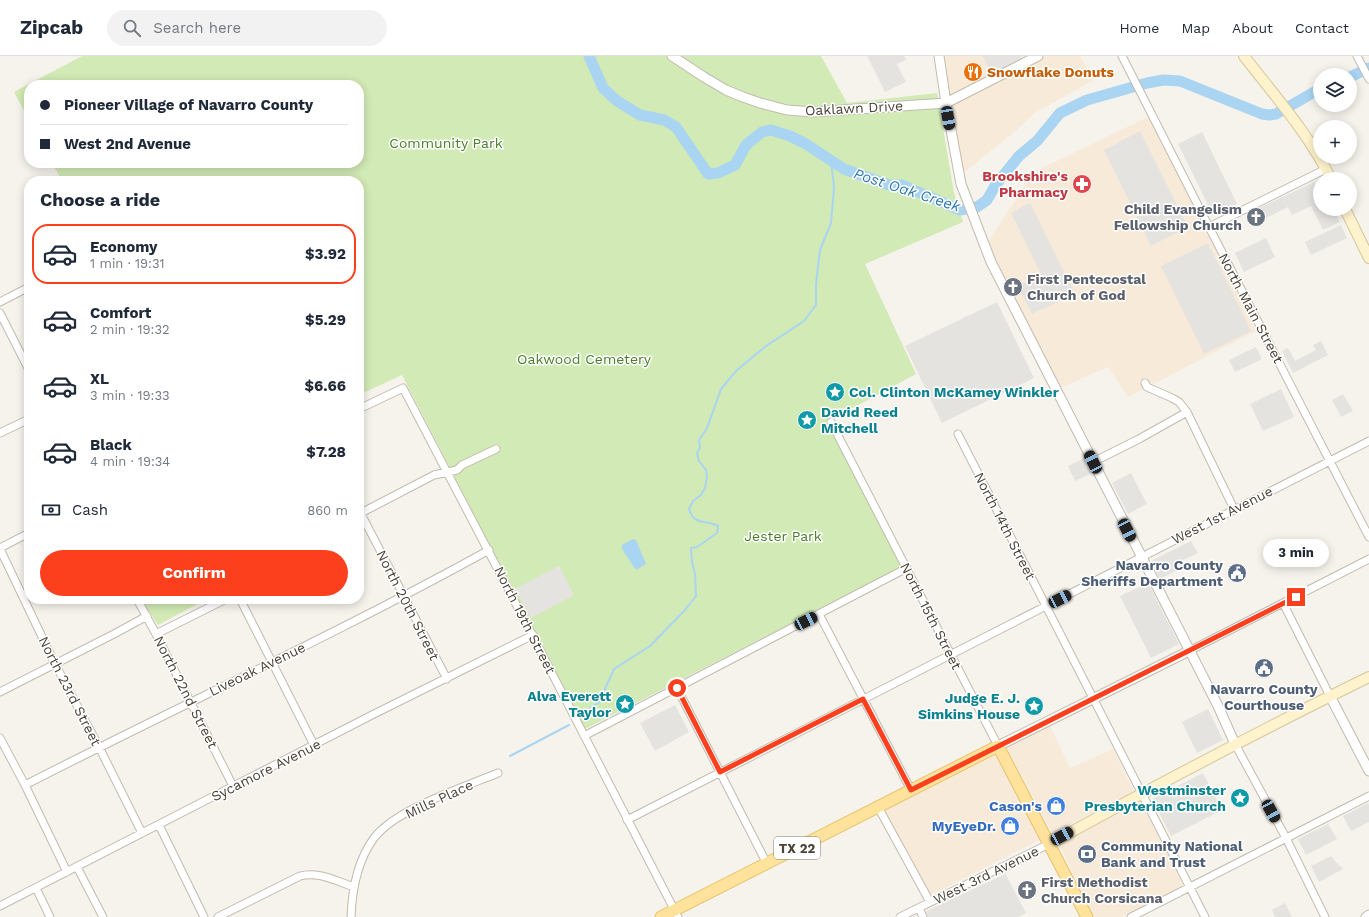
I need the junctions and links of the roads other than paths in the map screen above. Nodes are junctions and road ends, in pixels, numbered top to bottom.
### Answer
1 (672, 56) edge
2 (939, 56) edge
3 (1038, 56) edge
4 (1122, 56) edge
5 (1244, 56) edge
6 (1358, 57) edge
7 (1369, 79) edge
8 (946, 103) junction
9 (1326, 169) junction
10 (1328, 172) edge
11 (1348, 216) edge
12 (1209, 227) junction
13 (1369, 258) edge
14 (24, 290) edge
15 (0, 302) edge
16 (0, 314) edge
17 (24, 360) edge
18 (1145, 384) dead end
19 (364, 407) edge
20 (1187, 412) junction
21 (24, 421) edge
22 (831, 422) dead end
23 (0, 433) edge
24 (958, 434) dead end
25 (1369, 441) edge
26 (496, 449) dead end
27 (1329, 461) junction
28 (1093, 462) junction
29 (448, 472) junction
30 (1234, 509) junction
31 (364, 510) edge
32 (364, 520) edge
33 (24, 536) edge
34 (1369, 538) edge
35 (0, 549) edge
36 (489, 550) junction
37 (1141, 557) junction
38 (1369, 559) edge
39 (907, 568) junction
40 (24, 593) edge
41 (404, 596) junction
42 (1283, 603) junction
43 (30, 604) edge
44 (140, 604) edge
45 (216, 604) edge
46 (243, 604) edge
47 (1046, 606) junction
48 (819, 614) junction
49 (147, 616) junction
50 (156, 634) junction
51 (533, 635) junction
52 (1189, 651) junction
53 (951, 654) junction
54 (272, 662) junction
55 (55, 664) junction
56 (1369, 677) edge
57 (447, 679) junction
58 (677, 688) junction
59 (0, 692) edge
60 (1330, 696) junction
61 (863, 699) junction
62 (1094, 699) junction
63 (191, 702) junction
64 (584, 736) junction
65 (0, 738) edge
66 (1235, 744) junction
67 (314, 745) junction
68 (998, 746) junction
69 (99, 747) junction
70 (1369, 771) edge
71 (720, 772) junction
72 (498, 773) dead end
73 (25, 785) junction
74 (233, 786) junction
75 (911, 790) junction
76 (1142, 793) junction
77 (1369, 796) edge
78 (878, 806) junction
79 (627, 820) junction
80 (159, 825) junction
81 (142, 833) junction
82 (1286, 838) junction
83 (1049, 844) junction
84 (767, 864) junction
85 (77, 867) junction
86 (67, 872) junction
87 (354, 887) junction
88 (1190, 887) junction
89 (36, 888) junction
90 (930, 902) junction
91 (0, 906) edge
92 (919, 908) junction
93 (676, 914) edge
94 (1369, 915) edge
95 (50, 917) edge
96 (103, 917) edge
97 (204, 917) edge
98 (218, 917) edge
99 (352, 917) edge
100 (661, 917) edge
101 (900, 917) edge
102 (923, 917) edge
103 (1087, 917) edge
104 (1131, 917) edge
105 (1205, 917) edge
106 (1325, 917) edge
107 (1366, 917) edge

1 - 8 street, Oaklawn Drive
2 - 8 street
3 - 8 street, Oaklawn Drive
4 - 12 street, North Main Street
5 - 9 main road
6 - 7 street
8 - 28 street
9 - 10 main road
9 - 12 street
11 - 13 main road
12 - 27 street, North Main Street
14 - 15 street
16 - 17 street
18 - 20 street
19 - 29 street, North 19th Street
20 - 28 street
20 - 30 street
21 - 23 street
22 - 39 street, North 15th Street
24 - 47 street, North 14th Street
25 - 27 street, West 1st Avenue
26 - 29 street
27 - 30 street, West 1st Avenue
27 - 34 street, North Main Street
28 - 37 street
29 - 31 street
29 - 36 street, North 19th Street
30 - 37 street, West 1st Avenue
32 - 41 street, North 20th Street
33 - 35 street
35 - 40 street, North 23rd Street
36 - 41 street, Liveoak Avenue
36 - 51 street, North 19th Street
37 - 47 street, West 1st Avenue
37 - 52 street
38 - 42 street
39 - 48 street
39 - 53 street, North 15th Street
41 - 54 street, Liveoak Avenue
41 - 57 street, North 20th Street
42 - 52 street
42 - 60 street
43 - 55 street, North 23rd Street
44 - 49 street, North 22nd Street
45 - 50 street
46 - 54 street
47 - 53 street, West 1st Avenue
47 - 62 street, North 14th Street
48 - 58 street
48 - 61 street
49 - 50 street, North 22nd Street
49 - 55 street
50 - 63 street, North 22nd Street
51 - 57 street, Sycamore Avenue
51 - 64 street, North 19th Street
52 - 62 street
52 - 66 street
53 - 61 street, West 1st Avenue
53 - 68 street, North 15th Street
54 - 63 street, Liveoak Avenue
54 - 67 street
55 - 59 street
55 - 69 street, North 23rd Street
56 - 60 main road, West 3rd Avenue
57 - 67 street, Sycamore Avenue
58 - 64 street
58 - 71 street
60 - 66 main road, West 3rd Avenue
60 - 70 street
61 - 71 street, West 1st Avenue
61 - 75 street
62 - 68 street
62 - 76 street, North 14th Street
63 - 69 street, Liveoak Avenue
63 - 74 street, North 22nd Street
64 - 79 street, North 19th Street
65 - 73 street
66 - 76 main road, West 3rd Avenue
66 - 82 street
67 - 74 street, Sycamore Avenue
68 - 75 main road, TX 22
68 - 83 main road, North 15th Street
69 - 73 street, Liveoak Avenue
69 - 81 street, North 23rd Street
71 - 79 street, West 1st Avenue
71 - 84 street
72 - 87 street, Mills Place
73 - 86 street
74 - 80 street, Sycamore Avenue
75 - 78 main road, TX 22
76 - 83 main road, West 3rd Avenue
76 - 88 street, North 14th Street
77 - 82 street
78 - 84 main road, TX 22
78 - 90 street
79 - 93 street, North 19th Street
80 - 81 street, Sycamore Avenue
80 - 97 street
81 - 85 street, Sycamore Avenue
82 - 88 street
82 - 106 street
83 - 90 street, West 3rd Avenue
83 - 103 main road, North 15th Street
84 - 93 main road, TX 22
85 - 86 street, Sycamore Avenue
85 - 96 street
86 - 89 street, Sycamore Avenue
87 - 98 street
87 - 99 street, Mills Place
88 - 104 street
88 - 105 street, North 14th Street
89 - 91 street, Sycamore Avenue
89 - 95 street
90 - 92 street, West 3rd Avenue
92 - 101 street, West 3rd Avenue
92 - 102 street
93 - 100 main road, TX 22
94 - 107 street

